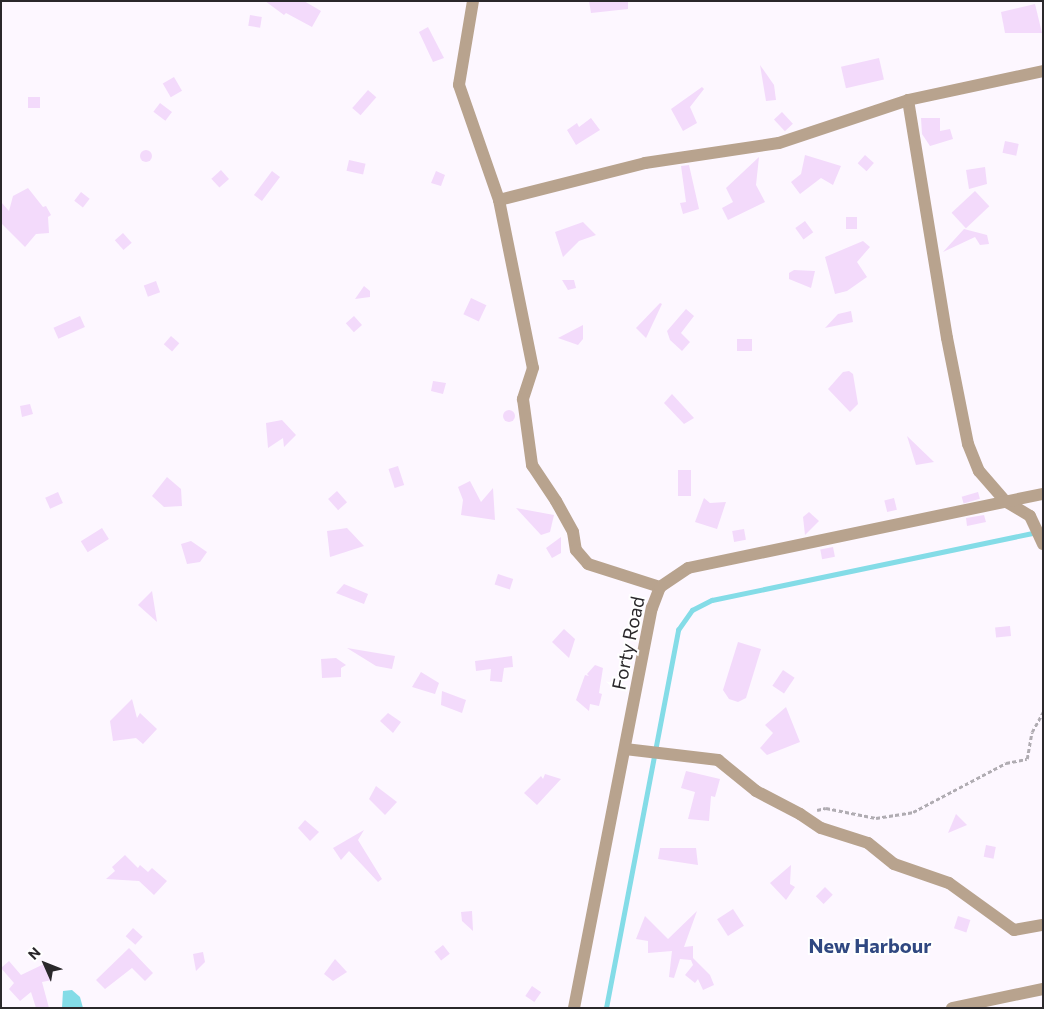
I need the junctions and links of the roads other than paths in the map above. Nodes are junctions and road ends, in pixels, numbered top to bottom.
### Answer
1 (474, 1) edge
2 (1043, 71) edge
3 (908, 100) junction
4 (499, 200) junction
5 (1043, 494) edge
6 (1005, 501) junction
7 (1043, 544) edge
8 (660, 587) junction
9 (625, 749) junction
10 (1043, 925) edge
11 (1043, 989) edge
12 (574, 1008) edge
13 (952, 1008) edge

1 - 4 street
2 - 3 street
3 - 4 street
3 - 6 street
4 - 8 street
5 - 6 street, Forty Road
6 - 7 street
6 - 8 street, Forty Road
8 - 9 street, Forty Road
9 - 10 street
9 - 12 street, Forty Road
11 - 13 street

